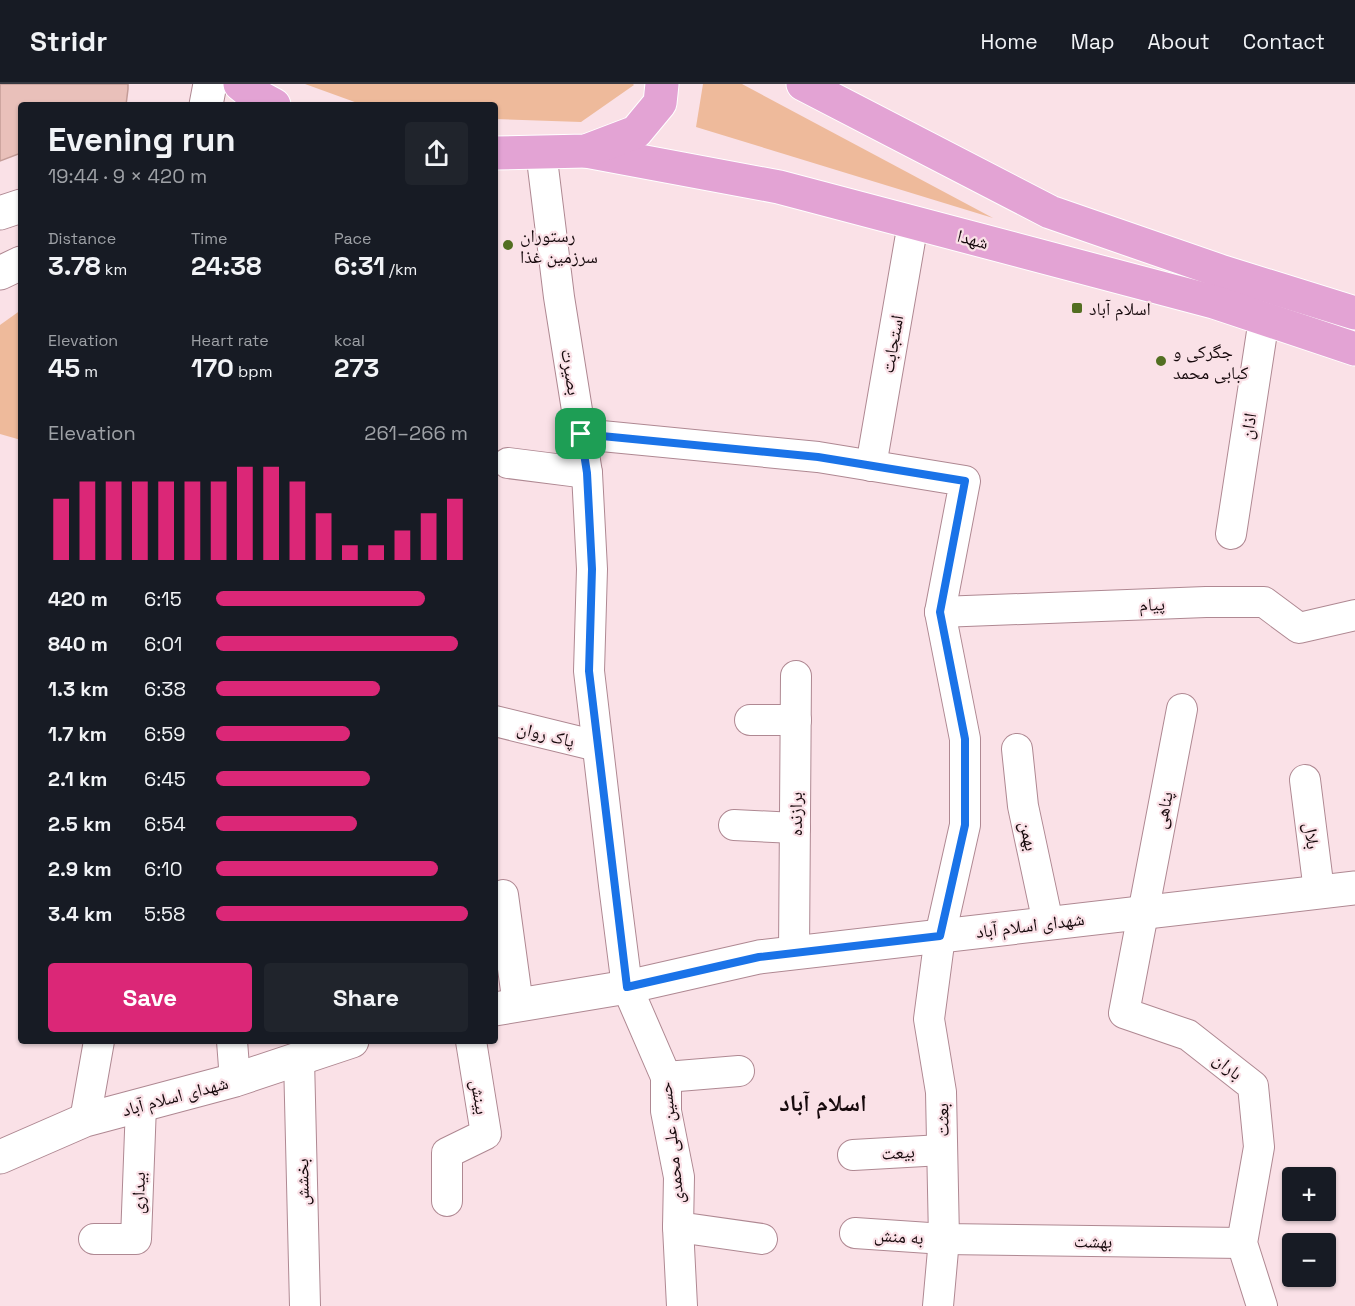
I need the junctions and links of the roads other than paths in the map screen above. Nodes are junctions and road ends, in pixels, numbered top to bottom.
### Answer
1 (210, 84) edge
2 (240, 84) edge
3 (662, 84) edge
4 (803, 84) edge
5 (207, 102) edge
6 (268, 102) edge
7 (541, 151) junction
8 (586, 151) junction
9 (498, 153) edge
10 (18, 207) edge
11 (0, 213) edge
12 (913, 223) junction
13 (18, 264) edge
14 (0, 273) edge
15 (1355, 313) edge
16 (1264, 319) junction
17 (1355, 349) edge
18 (581, 434) junction
19 (508, 463) dead end
20 (871, 466) junction
21 (587, 473) junction
22 (1231, 534) dead end
23 (940, 612) junction
24 (1355, 615) edge
25 (796, 676) dead end
26 (1182, 709) dead end
27 (750, 720) dead end
28 (796, 720) junction
29 (498, 722) edge
30 (597, 746) junction
31 (1017, 749) dead end
32 (1305, 780) dead end
33 (734, 825) dead end
34 (795, 828) junction
35 (1355, 888) edge
36 (1319, 891) junction
37 (503, 895) dead end
38 (1143, 912) junction
39 (1048, 923) junction
40 (940, 936) junction
41 (794, 953) junction
42 (627, 987) junction
43 (506, 1007) edge
44 (98, 1044) edge
45 (232, 1044) edge
46 (343, 1044) edge
47 (471, 1044) edge
48 (299, 1059) junction
49 (739, 1071) dead end
50 (666, 1077) junction
51 (235, 1080) junction
52 (141, 1105) junction
53 (85, 1120) junction
54 (942, 1150) junction
55 (853, 1155) dead end
56 (0, 1157) edge
57 (447, 1201) dead end
58 (678, 1227) junction
59 (855, 1233) dead end
60 (94, 1239) dead end
61 (762, 1239) dead end
62 (944, 1239) junction
63 (1242, 1244) junction
64 (305, 1306) edge
65 (682, 1306) edge
66 (939, 1306) edge
67 (1262, 1306) edge

1 - 5 street
2 - 6 main road
3 - 8 main road
4 - 15 main road
7 - 8 main road
7 - 9 main road
7 - 18 street, بصیرت
8 - 12 main road, شهدا
10 - 11 street
12 - 16 main road, شهدا
12 - 20 street, استجابت
13 - 14 street
16 - 17 main road, شهدا
16 - 22 street, اذان
18 - 20 street
18 - 21 street, بصیرت
19 - 21 street
20 - 23 street
21 - 30 street, بصیرت
23 - 24 street, پیام
23 - 40 street, بعثت
25 - 28 street, برازنده
26 - 38 street, پناهی
27 - 28 street
28 - 34 street, برازنده
29 - 30 street, پاک روان
30 - 42 street, بصیرت
31 - 39 street, بهمن
32 - 36 street, بلال
33 - 34 street
34 - 41 street, برازنده
35 - 36 street, شهدای اسلام آباد
36 - 38 street, شهدای اسلام آباد
37 - 43 street
38 - 39 street, شهدای اسلام آباد
38 - 63 street, باران
39 - 40 street, شهدای اسلام آباد
40 - 41 street, شهدای اسلام آباد
40 - 54 street, بعثت
41 - 42 street, شهدای اسلام آباد
42 - 43 street, شهدای اسلام آباد
42 - 50 street, حسین علی محمدی
44 - 53 street
45 - 51 street
46 - 48 street, شهدای اسلام آباد
47 - 57 street, بینش
48 - 51 street, شهدای اسلام آباد
48 - 64 street, بخشش
49 - 50 street
50 - 58 street, حسین علی محمدی
51 - 52 street, شهدای اسلام آباد
52 - 53 street, شهدای اسلام آباد
52 - 60 street, بیداری
53 - 56 street, شهدای اسلام آباد
54 - 55 street, بیعت
54 - 62 street, بعثت
58 - 61 street
58 - 65 street, حسین علی محمدی
59 - 62 street, به منش
62 - 63 street, بهشت
62 - 66 street, بعثت
63 - 67 street, باران

